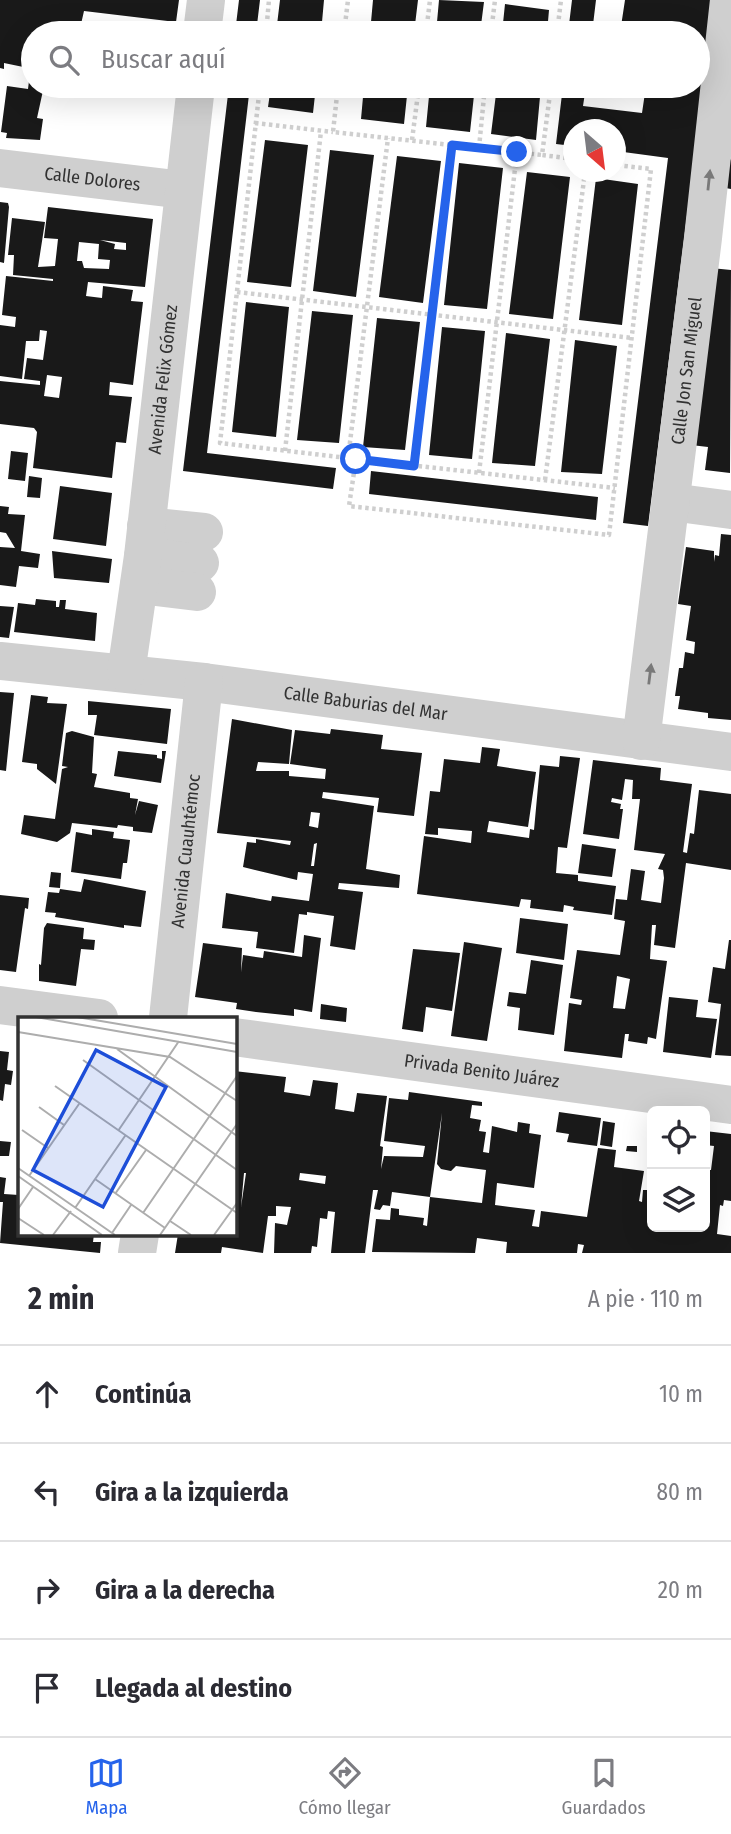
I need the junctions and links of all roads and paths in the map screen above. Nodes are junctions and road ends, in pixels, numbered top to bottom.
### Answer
1 (206, 0) edge
2 (269, 0) edge
3 (348, 0) edge
4 (430, 0) edge
5 (495, 0) edge
6 (561, 0) edge
7 (729, 0) edge
8 (203, 21) edge
9 (266, 21) edge
10 (345, 21) edge
11 (427, 21) edge
12 (492, 21) edge
13 (558, 21) edge
14 (195, 98) edge
15 (259, 98) edge
16 (337, 98) edge
17 (417, 98) edge
18 (484, 98) edge
19 (549, 98) edge
20 (256, 123) junction
21 (321, 131) junction
22 (333, 132) junction
23 (388, 138) junction
24 (412, 141) junction
25 (452, 145) junction
26 (479, 148) junction
27 (517, 152) junction
28 (542, 155) junction
29 (563, 158) edge
30 (626, 166) edge
31 (0, 168) edge
32 (584, 182) edge
33 (184, 190) junction
34 (717, 239) edge
35 (237, 292) junction
36 (302, 299) junction
37 (367, 307) junction
38 (432, 314) junction
39 (497, 322) junction
40 (565, 330) junction
41 (632, 338) junction
42 (285, 451) junction
43 (348, 458) junction
44 (356, 459) junction
45 (414, 466) junction
46 (480, 473) junction
47 (545, 480) junction
48 (615, 488) junction
49 (671, 502) junction
50 (731, 510) edge
51 (143, 556) junction
52 (0, 661) edge
53 (126, 673) junction
54 (204, 682) junction
55 (642, 741) junction
56 (731, 752) edge
57 (0, 1005) edge
58 (91, 1017) edge
59 (168, 1017) edge
60 (236, 1037) edge
61 (731, 1105) edge

1 - 8 street
2 - 9 path
3 - 10 path
4 - 11 path
5 - 12 path
6 - 13 path
34 -> 7 street, Calle Jon San Miguel
14 - 33 street, Avenida Felix Gómez
15 - 20 path
16 - 22 path
17 - 24 path
18 - 26 path
19 - 28 path
20 - 21 path
20 - 35 path
21 - 22 path
21 - 36 path
22 - 23 path
23 - 24 path
23 - 37 path
24 - 25 path
25 - 26 path
25 - 38 path
26 - 27 path
27 - 28 path
27 - 39 path
28 - 29 path
30 - 41 path
31 - 33 street, Calle Dolores
32 - 40 path
33 - 51 street, Avenida Felix Gómez
34 - 49 street, Calle Jon San Miguel
35 - 36 path
35 - 42 path
36 - 37 path
36 - 42 path
37 - 38 path
37 - 43 path
38 - 39 path
38 - 45 path
39 - 40 path
39 - 46 path
40 - 41 path
40 - 47 path
41 - 48 path
42 - 43 path
43 - 44 path
44 - 45 path
44 - 48 path
45 - 46 path
46 - 47 path
47 - 48 path
49 - 50 street
55 -> 49 street, Calle Jon San Miguel
51 - 51 street
51 - 53 street, Avenida Felix Gómez
52 - 53 street, Calle Baburias del Mar
53 - 54 street, Calle Baburias del Mar
54 - 55 street, Calle Baburias del Mar
54 - 59 street, Avenida Cuauhtémoc
55 - 56 street, Calle Baburias del Mar
57 - 58 street
60 - 61 street, Privada Benito Juárez

